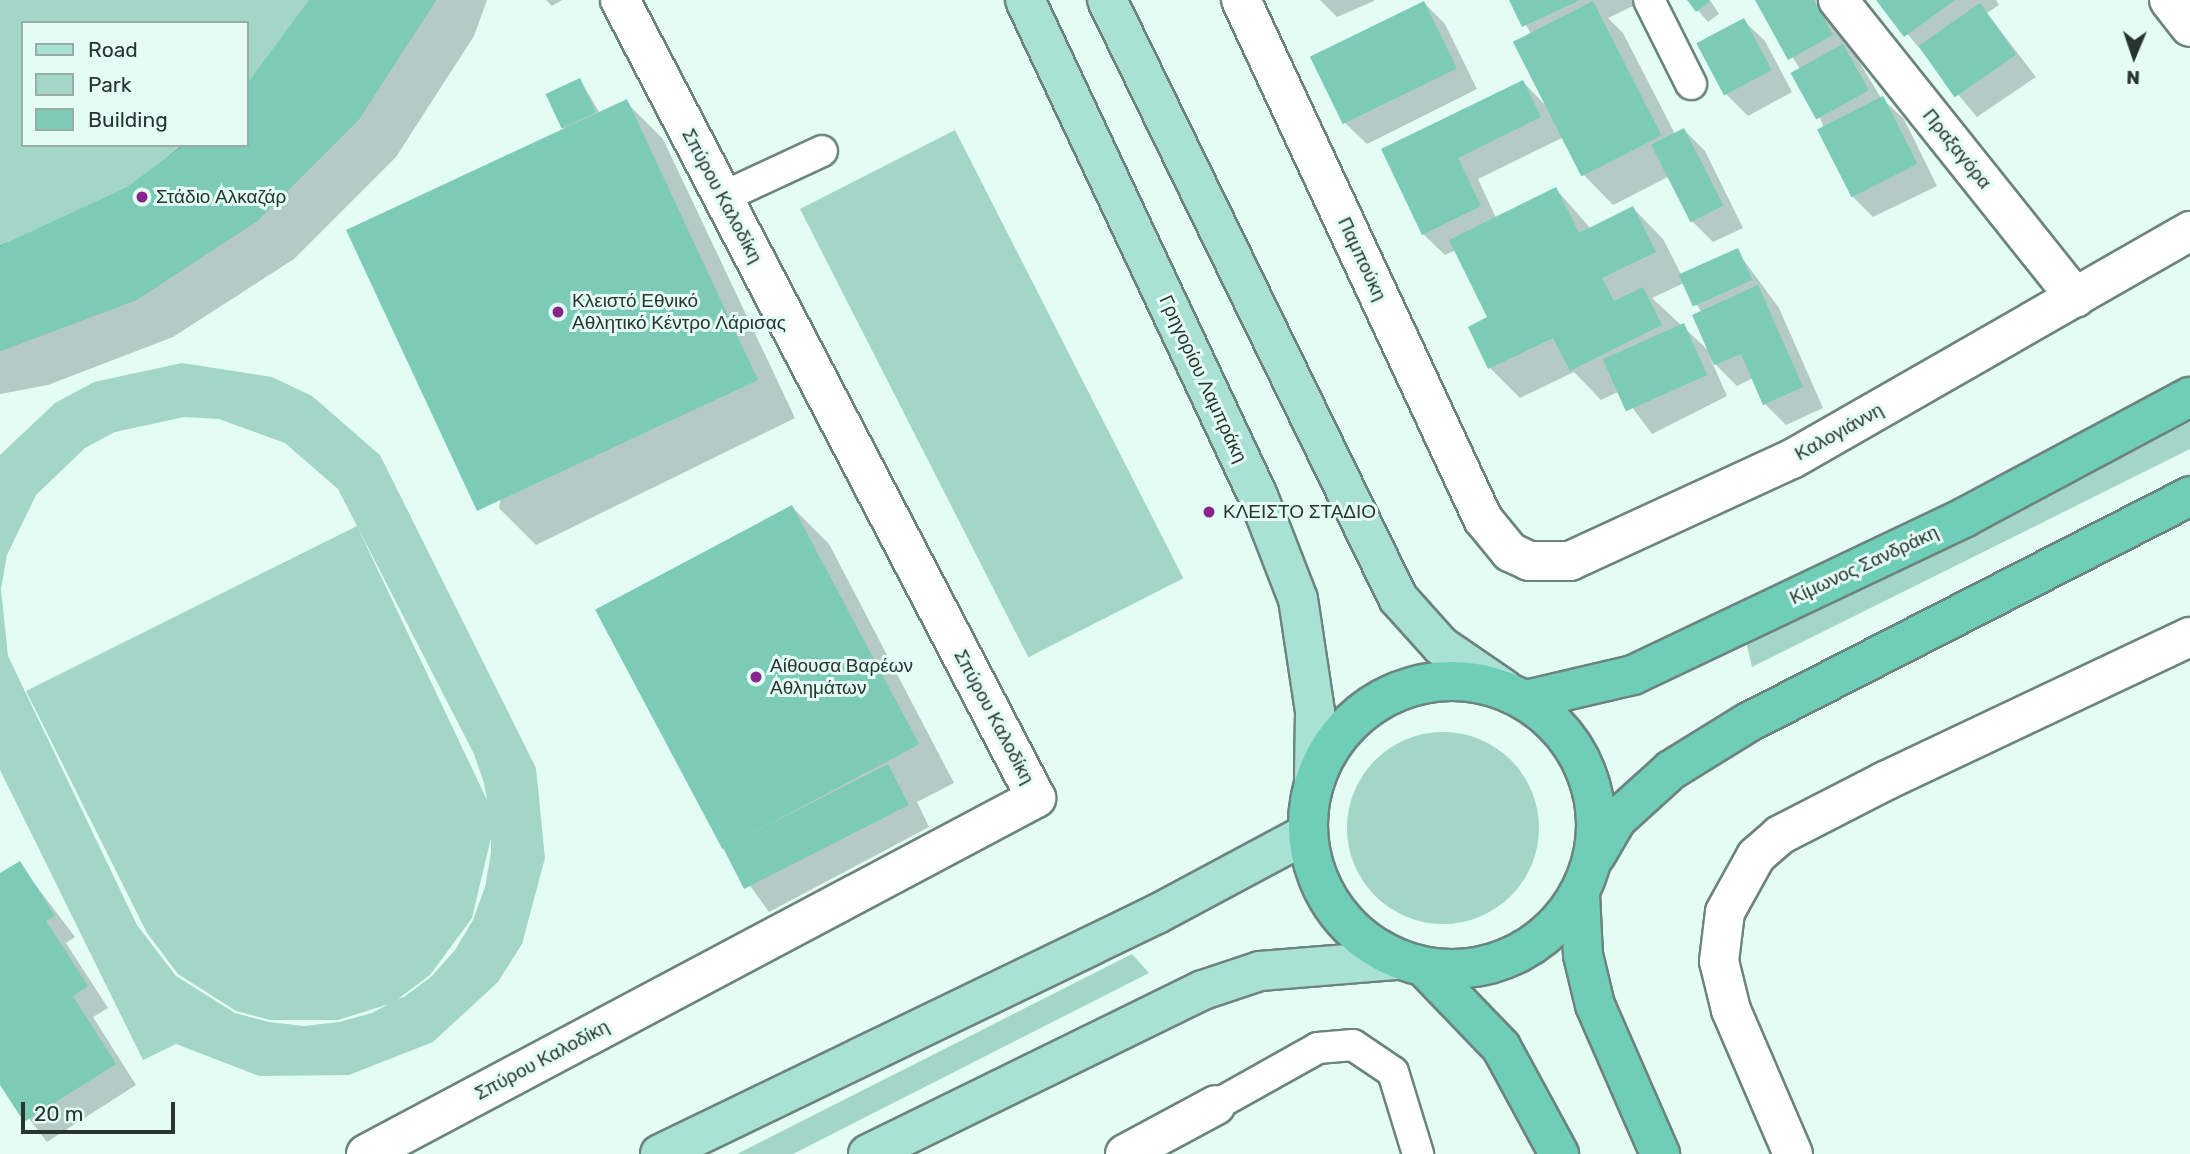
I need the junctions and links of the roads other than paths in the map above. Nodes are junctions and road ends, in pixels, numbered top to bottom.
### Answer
1 (620, 0) edge
2 (1025, 0) edge
3 (1107, 0) edge
4 (1241, 0) edge
5 (1649, 0) edge
6 (1838, 0) edge
7 (2169, 0) edge
8 (2190, 27) edge
9 (1690, 84) dead end
10 (822, 151) dead end
11 (723, 197) junction
12 (2190, 231) edge
13 (2076, 298) junction
14 (2190, 397) edge
15 (2190, 496) edge
16 (1483, 519) joint
17 (2190, 637) edge
18 (1515, 695) junction
19 (1314, 777) junction
20 (1306, 834) junction
21 (1586, 877) junction
22 (1410, 964) junction
23 (1216, 1105) joint
24 (366, 1154) edge
25 (660, 1154) edge
26 (868, 1154) edge
27 (1125, 1154) edge
28 (1418, 1154) edge
29 (1559, 1154) edge
30 (1660, 1154) edge
31 (1793, 1154) edge

1 - 11 street, Σπύρου Καλοδίκη
2 - 19 main road, Γρηγορίου Λαμπράκη
3 - 18 main road
4 - 16 street, Παμπούκη
5 - 9 lane
6 - 13 street, Πραξαγόρα
7 - 8 street
10 - 11 lane
11 - 24 street, Σπύρου Καλοδίκη
12 - 13 street, Καλογιάννη
13 - 16 street, Καλογιάννη
14 - 18 highway, Κίμωνος Σανδράκη
15 - 21 highway
17 - 31 street
18 - 19 highway
18 - 21 highway
19 - 20 highway
20 - 22 highway
20 - 25 main road
21 - 22 highway
21 - 30 highway
22 - 26 main road
22 - 29 highway
23 - 27 street
23 - 28 lane

